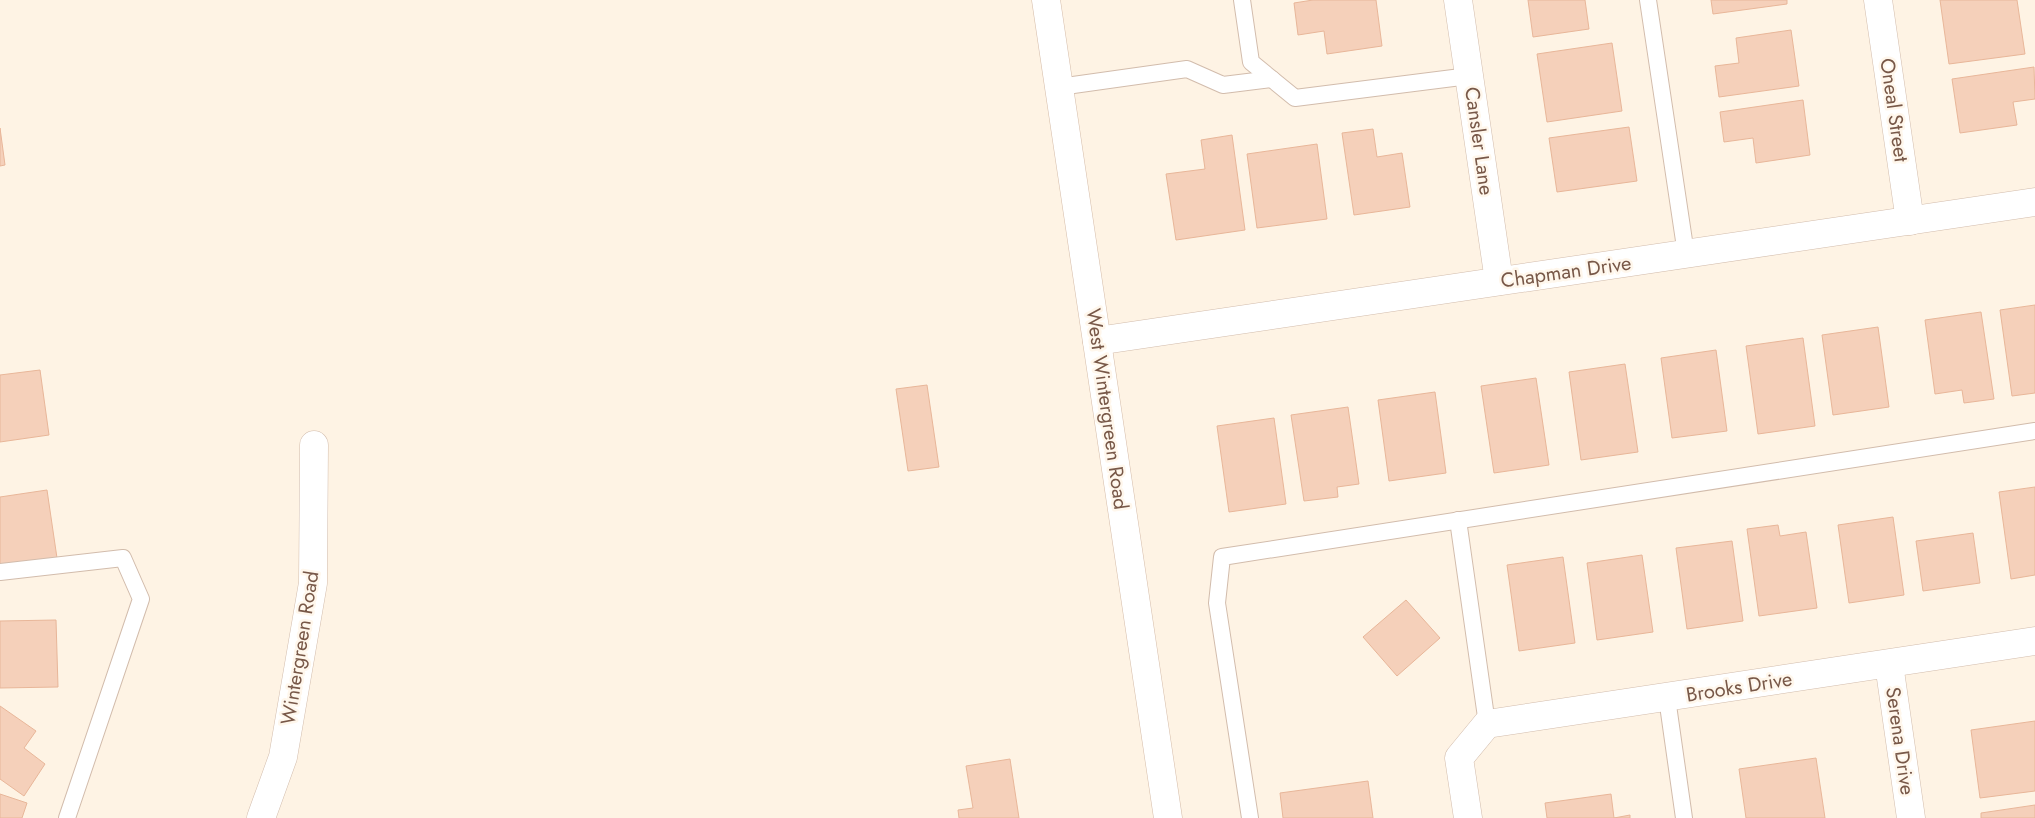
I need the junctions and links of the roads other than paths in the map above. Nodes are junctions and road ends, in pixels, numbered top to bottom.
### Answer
1 (1046, 0) edge
2 (1242, 0) edge
3 (1458, 0) edge
4 (1648, 0) edge
5 (1878, 0) edge
6 (1469, 76) junction
7 (1272, 79) junction
8 (1059, 87) junction
9 (2035, 202) edge
10 (1910, 221) junction
11 (1686, 254) junction
12 (1499, 281) junction
13 (1097, 341) junction
14 (2035, 431) edge
15 (314, 444) dead end
16 (1458, 520) junction
17 (0, 572) edge
18 (2035, 641) edge
19 (1889, 664) junction
20 (1667, 698) junction
21 (1487, 724) junction
22 (67, 818) edge
23 (261, 818) edge
24 (1168, 818) edge
25 (1250, 818) edge
26 (1468, 818) edge
27 (1684, 818) edge
28 (1911, 818) edge

1 - 8 street, West Wintergreen Road
2 - 7 lane
3 - 6 street, Cansler Lane
4 - 11 lane
5 - 10 street, Oneal Street
6 - 7 lane
6 - 12 street, Cansler Lane
7 - 8 lane
8 - 13 street, West Wintergreen Road
9 - 10 street, Chapman Drive
10 - 11 street, Chapman Drive
11 - 12 street, Chapman Drive
12 - 13 street, Chapman Drive
13 - 24 street, West Wintergreen Road
14 - 16 lane
15 - 23 street, Wintergreen Road
16 - 21 lane
16 - 25 lane
17 - 22 lane
18 - 19 street, Brooks Drive
19 - 20 street, Brooks Drive
19 - 28 street, Serena Drive
20 - 21 street, Brooks Drive
20 - 27 lane
21 - 26 street

